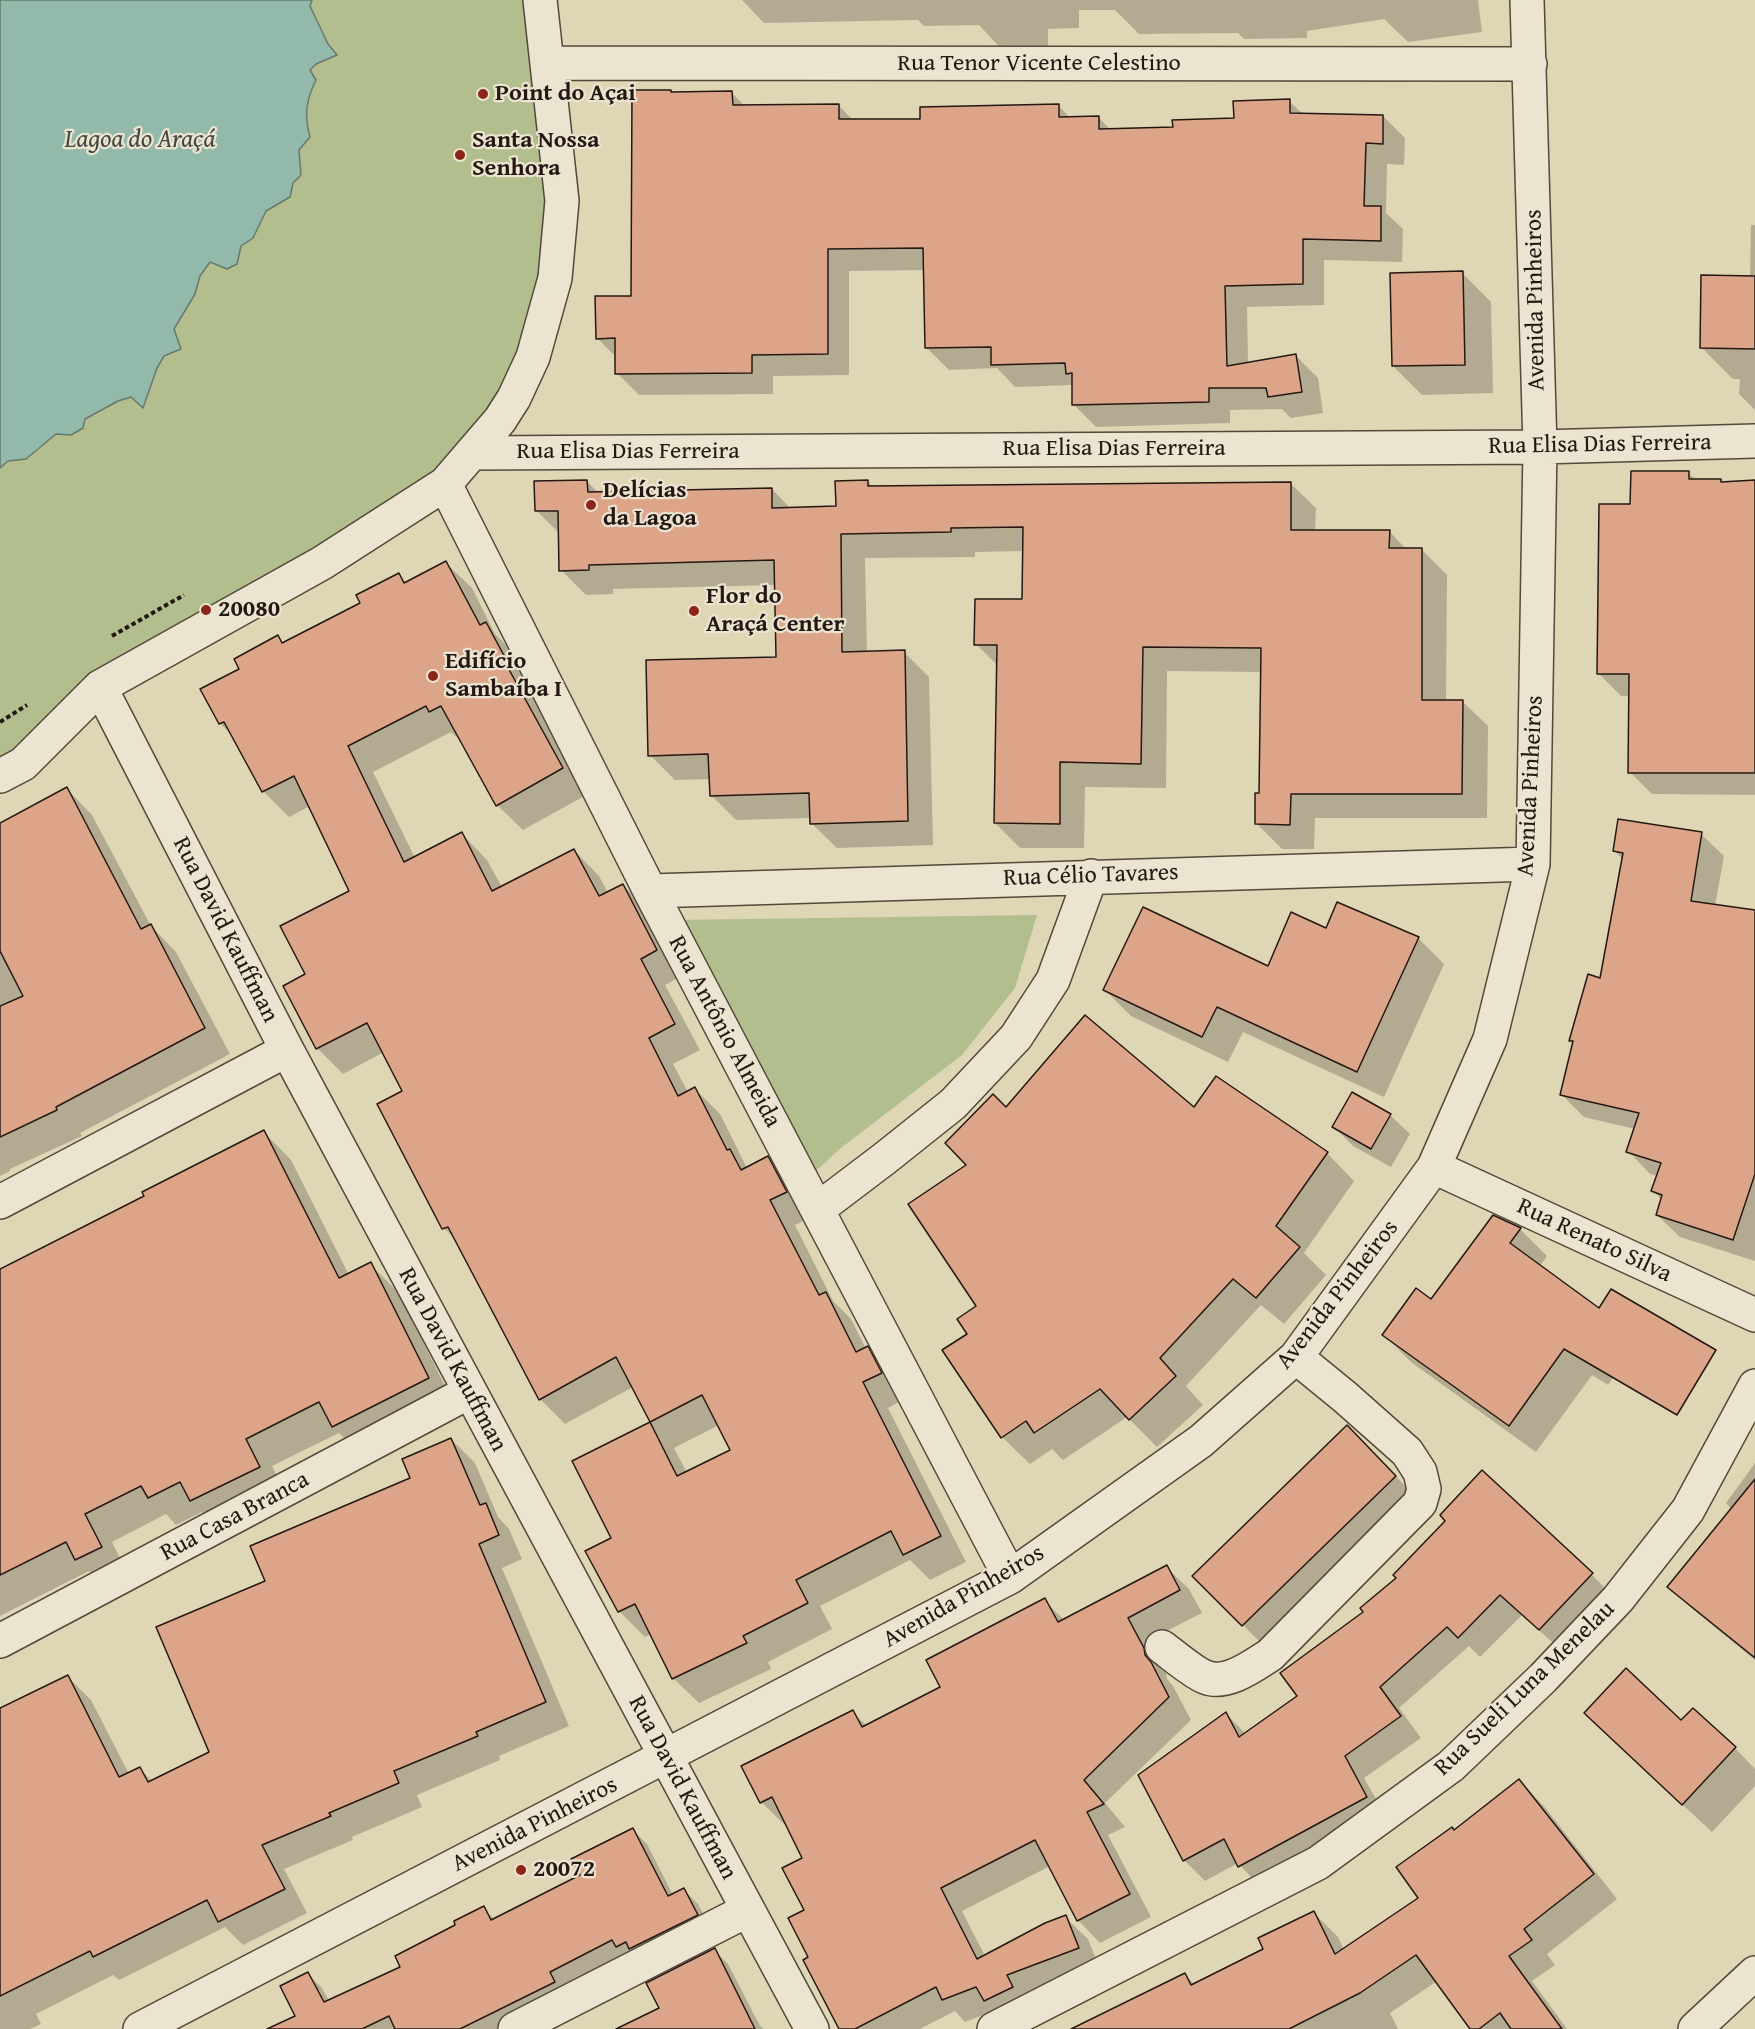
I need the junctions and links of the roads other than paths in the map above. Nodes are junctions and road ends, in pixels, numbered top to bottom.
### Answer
1 (540, 0) edge
2 (1527, 0) edge
3 (548, 63) junction
4 (1530, 64) junction
5 (1755, 441) edge
6 (1540, 447) junction
7 (473, 453) junction
8 (445, 484) junction
9 (100, 687) junction
10 (0, 776) edge
11 (1533, 864) junction
12 (1091, 876) junction
13 (650, 891) junction
14 (287, 1050) junction
15 (1434, 1167) junction
16 (0, 1202) edge
17 (818, 1209) junction
18 (1755, 1315) edge
19 (1296, 1357) junction
20 (1755, 1386) edge
21 (469, 1392) junction
22 (1010, 1577) junction
23 (0, 1641) edge
24 (1162, 1647) dead end
25 (665, 1757) junction
26 (748, 1910) junction
27 (1755, 1973) edge
28 (152, 2026) edge
29 (515, 2029) edge
30 (812, 2029) edge
31 (994, 2029) edge
32 (1695, 2029) edge

1 - 3 street
2 - 4 street, Avenida Pinheiros
3 - 4 street, Rua Tenor Vicente Celestino
3 - 7 street
4 - 6 street, Avenida Pinheiros
5 - 6 street, Rua Elisa Dias Ferreira
6 - 7 street, Rua Elisa Dias Ferreira
6 - 11 street, Avenida Pinheiros
7 - 8 street
8 - 9 street
8 - 13 street, Rua Antônio Almeida
9 - 10 street
9 - 14 street, Rua David Kauffman
11 - 12 street, Rua Célio Tavares
11 - 15 street, Avenida Pinheiros
12 - 13 street, Rua Célio Tavares
12 - 17 street
13 - 17 street, Rua Antônio Almeida
14 - 16 street
14 - 21 street, Rua David Kauffman
15 - 18 street, Rua Renato Silva
15 - 19 street, Avenida Pinheiros
17 - 22 street, Rua Antônio Almeida
19 - 22 street, Avenida Pinheiros
19 - 24 street
20 - 31 street, Rua Sueli Luna Menelau
21 - 23 street, Rua Casa Branca
21 - 25 street, Rua David Kauffman
22 - 25 street, Avenida Pinheiros
25 - 26 street, Rua David Kauffman
25 - 28 street, Avenida Pinheiros
26 - 29 street
26 - 30 street, Rua David Kauffman
27 - 32 street

